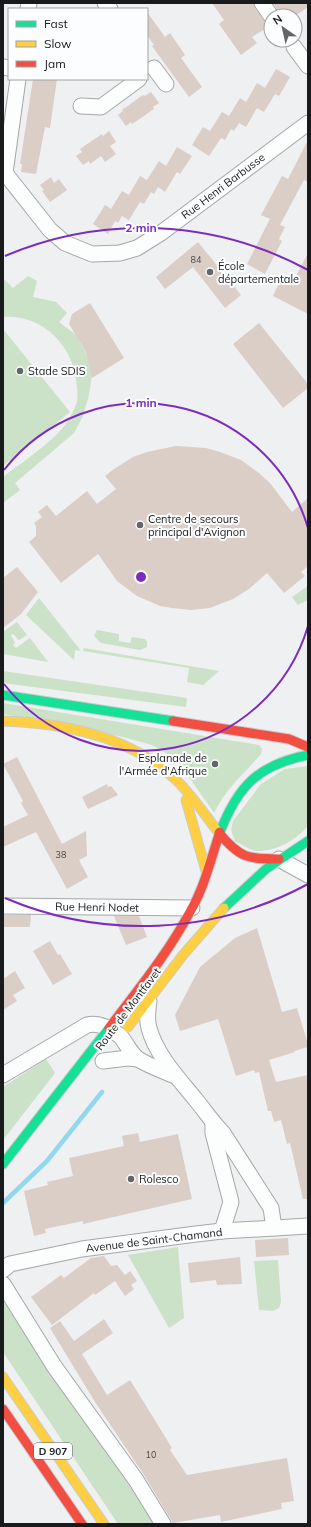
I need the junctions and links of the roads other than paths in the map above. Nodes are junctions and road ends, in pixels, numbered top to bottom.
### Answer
1 (295, 48) edge
2 (308, 66) edge
3 (149, 67) edge
4 (18, 80) edge
5 (138, 80) edge
6 (166, 84) dead end
7 (81, 106) dead end
8 (308, 123) edge
9 (4, 173) edge
10 (3, 695) edge
11 (3, 721) edge
12 (308, 747) edge
13 (308, 755) edge
14 (183, 789) junction
15 (219, 833) junction
16 (308, 841) edge
17 (279, 860) junction
18 (206, 871) junction
19 (305, 871) edge
20 (3, 906) edge
21 (192, 908) junction
22 (149, 1001) junction
23 (108, 1029) junction
24 (152, 1040) junction
25 (116, 1043) junction
26 (138, 1059) junction
27 (101, 1064) joint
28 (3, 1075) edge
29 (175, 1076) junction
30 (213, 1123) junction
31 (3, 1164) edge
32 (308, 1226) edge
33 (274, 1228) junction
34 (222, 1231) junction
35 (3, 1270) edge
36 (3, 1284) edge
37 (3, 1377) edge
38 (3, 1409) edge
39 (82, 1524) edge
40 (104, 1524) edge
41 (163, 1524) edge

1 - 2 street
3 - 6 street
4 - 9 street
5 - 7 street
8 - 9 street, Rue Henri Barbusse
10 - 12 main road
11 - 14 main road
13 - 15 main road, Route de Montfavet
14 - 15 main road
14 - 18 main road
15 - 17 main road
15 - 18 main road, Route de Montfavet
16 - 17 main road, Route de Montfavet
17 - 19 street
17 - 22 main road, Route de Montfavet
18 - 21 main road, Route de Montfavet
20 - 21 street, Rue Henri Nodet
21 - 23 main road, Route de Montfavet
22 - 24 street
22 - 25 main road, Route de Montfavet
23 - 25 street
23 - 28 street
23 - 31 main road, Route de Montfavet
24 - 25 street
24 - 29 street
25 - 26 street
25 - 27 main road, Route de Montfavet
26 - 27 street
26 - 29 street
29 - 30 street
30 - 33 street
30 - 34 street
32 - 33 street, Avenue de Saint-Chamand
33 - 34 street, Avenue de Saint-Chamand
34 - 35 street, Avenue de Saint-Chamand
36 - 41 street
37 - 40 main road, D 907
38 - 39 main road, D 907

